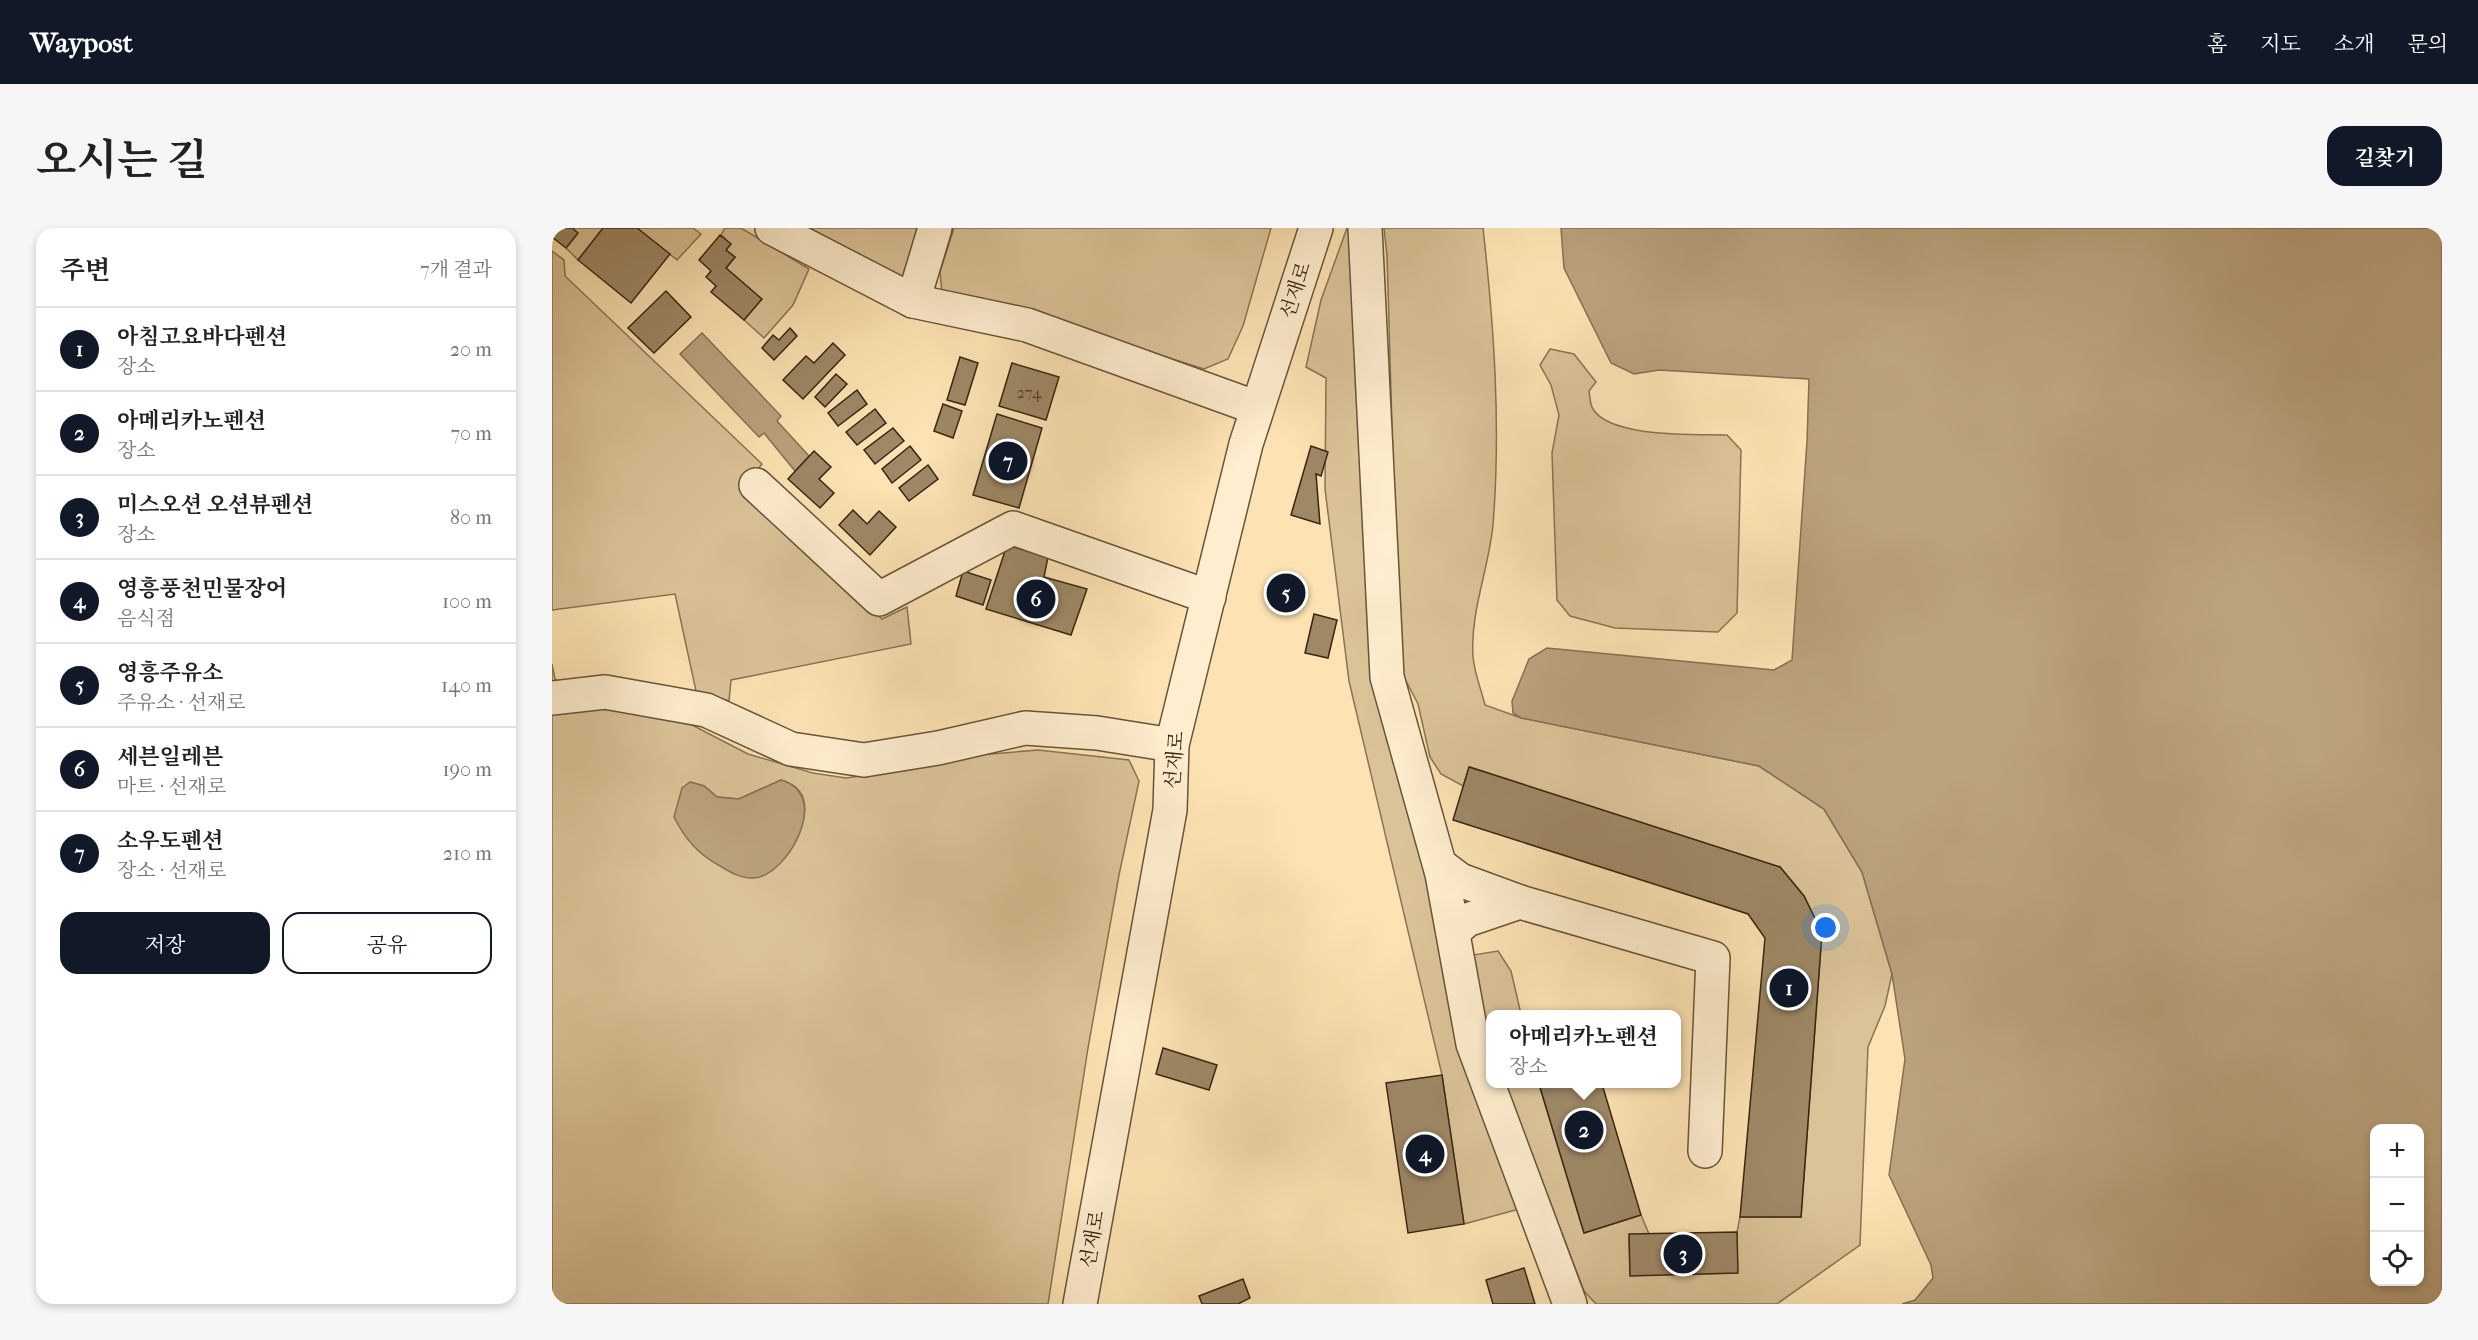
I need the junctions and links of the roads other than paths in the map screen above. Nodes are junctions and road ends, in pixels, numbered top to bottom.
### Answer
1 (772, 228) edge
2 (935, 228) edge
3 (1316, 228) edge
4 (1365, 228) edge
5 (913, 302) junction
6 (1257, 408) junction
7 (756, 486) dead end
8 (1209, 597) junction
9 (552, 698) edge
10 (1172, 744) junction
11 (1440, 865) junction
12 (1520, 902) junction
13 (1453, 932) junction
14 (1486, 1079) edge
15 (1489, 1088) edge
16 (1705, 1150) dead end
17 (1080, 1304) edge
18 (1570, 1304) edge

1 - 5 street
2 - 5 street
3 - 6 street, 선재로
4 - 11 street
5 - 6 street
6 - 8 street, 선재로
7 - 8 street
8 - 10 street, 선재로
9 - 10 street
10 - 17 street, 선재로
11 - 12 street
11 - 13 street
12 - 13 street
12 - 16 street
13 - 14 street
15 - 18 street

